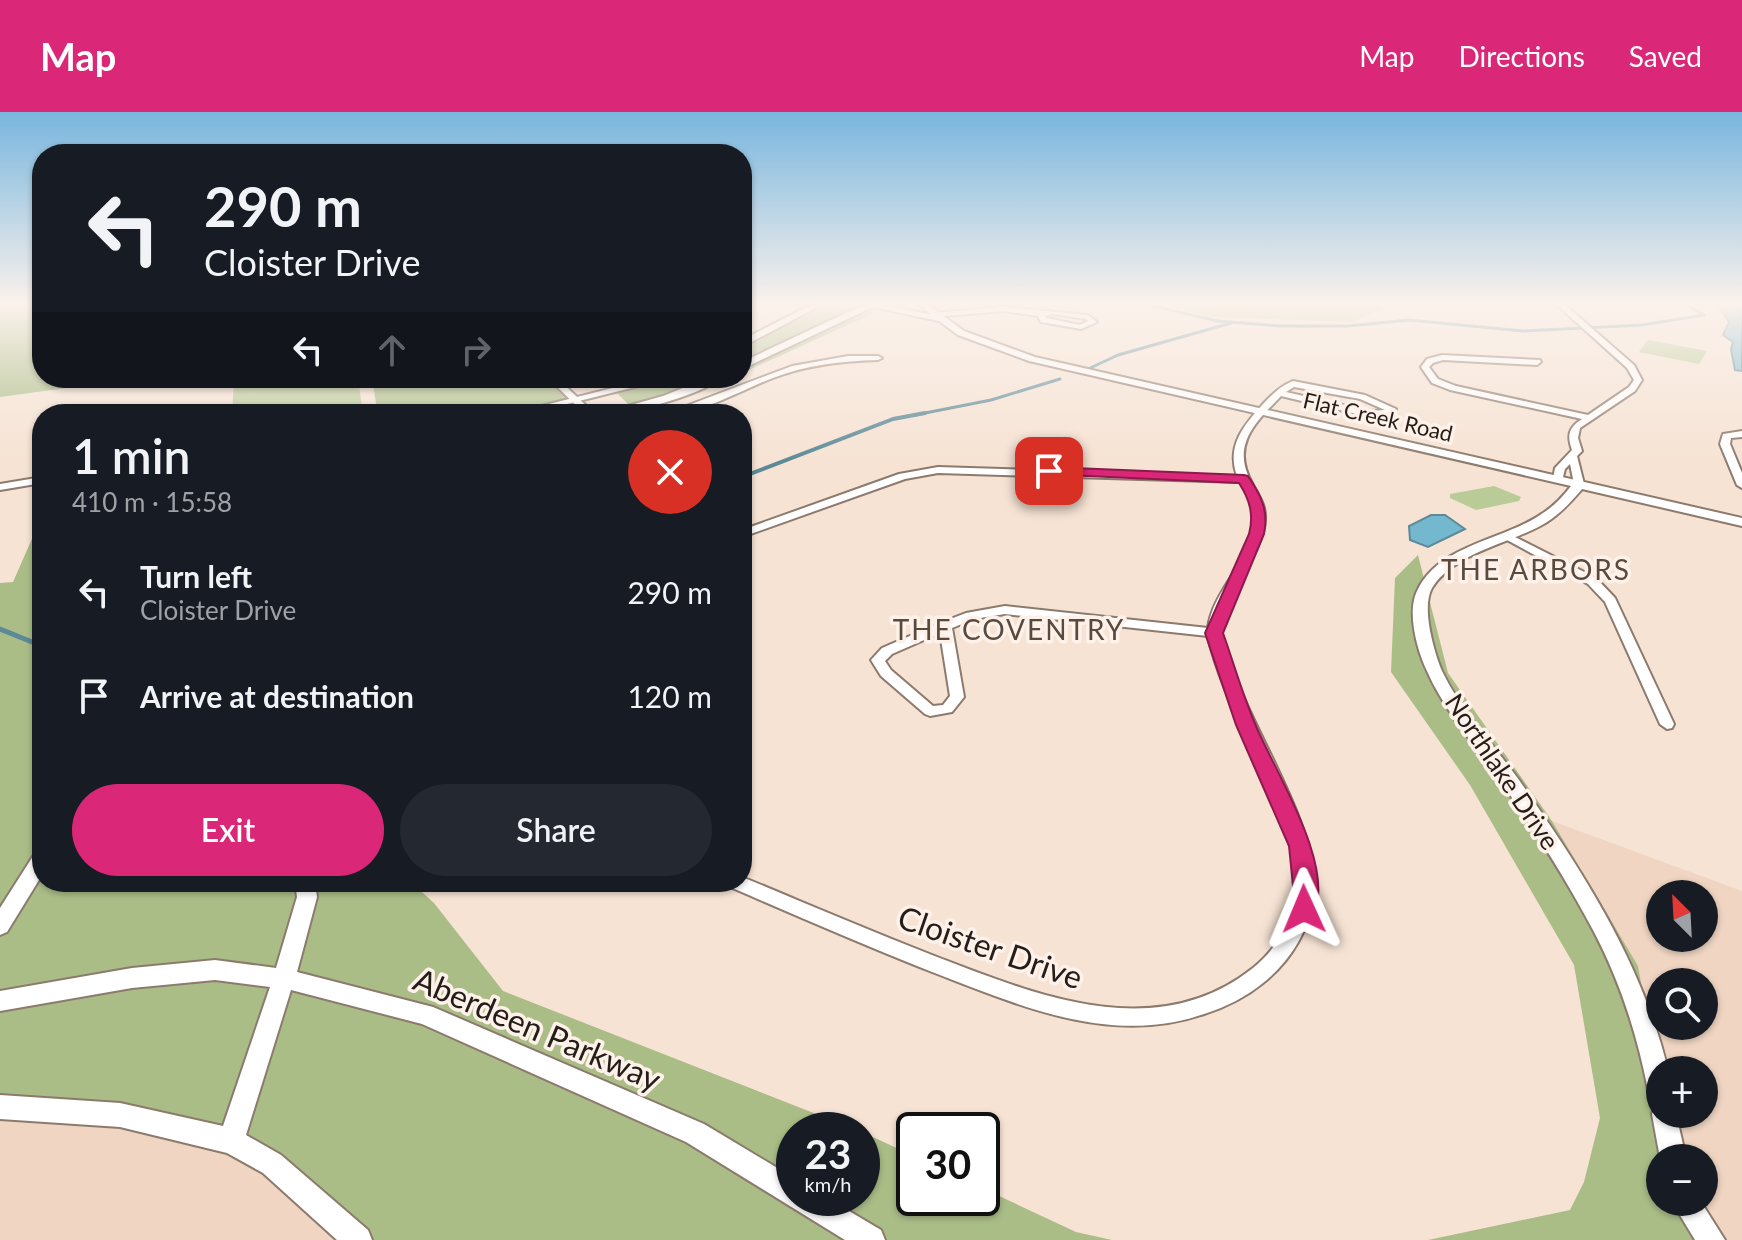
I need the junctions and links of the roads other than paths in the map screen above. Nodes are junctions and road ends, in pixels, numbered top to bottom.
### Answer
1 (1025, 357) edge
2 (1619, 357) edge
3 (878, 358) dead end
4 (1537, 362) dead end
5 (752, 384) edge
6 (564, 388) edge
7 (626, 388) edge
8 (692, 388) edge
9 (742, 388) edge
10 (1279, 393) junction
11 (578, 400) junction
12 (560, 404) edge
13 (581, 404) edge
14 (643, 404) edge
15 (705, 404) edge
16 (1263, 410) junction
17 (1586, 417) junction
18 (1742, 434) edge
19 (1573, 457) junction
20 (1244, 479) junction
21 (1558, 479) junction
22 (32, 482) edge
23 (1579, 484) junction
24 (1742, 485) edge
25 (0, 487) edge
26 (1554, 511) junction
27 (1742, 522) edge
28 (752, 530) edge
29 (1511, 538) junction
30 (945, 626) junction
31 (1214, 633) junction
32 (1667, 724) dead end
33 (32, 874) edge
34 (752, 889) edge
35 (306, 892) edge
36 (0, 926) edge
37 (285, 979) junction
38 (0, 1001) edge
39 (1651, 1056) edge
40 (0, 1107) edge
41 (231, 1141) junction
42 (776, 1182) edge
43 (832, 1216) edge
44 (1695, 1216) edge
45 (358, 1240) edge
46 (871, 1240) edge
47 (1711, 1240) edge

1 - 16 street, Flat Creek Road
2 - 17 street
3 - 5 street
4 - 17 street
6 - 11 street
7 - 11 street
8 - 14 street
9 - 15 street
10 - 10 street
10 - 16 street
11 - 12 street
11 - 13 street
16 - 20 street
16 - 21 street, Flat Creek Road
17 - 19 street
18 - 24 street
19 - 21 street
19 - 23 street
20 - 28 street
20 - 31 street
21 - 23 street, Flat Creek Road
21 - 26 street
22 - 25 street
23 - 26 street, Northlake Drive
23 - 27 street, Flat Creek Road
26 - 29 street, Northlake Drive
29 - 32 street
29 - 39 street, Northlake Drive
30 - 30 street
30 - 31 street
31 - 34 street, Cloister Drive
33 - 36 street
35 - 37 street
37 - 38 street, Aberdeen Parkway
37 - 41 street
37 - 42 street, Aberdeen Parkway
40 - 41 street
41 - 45 street
43 - 46 street
44 - 47 street

